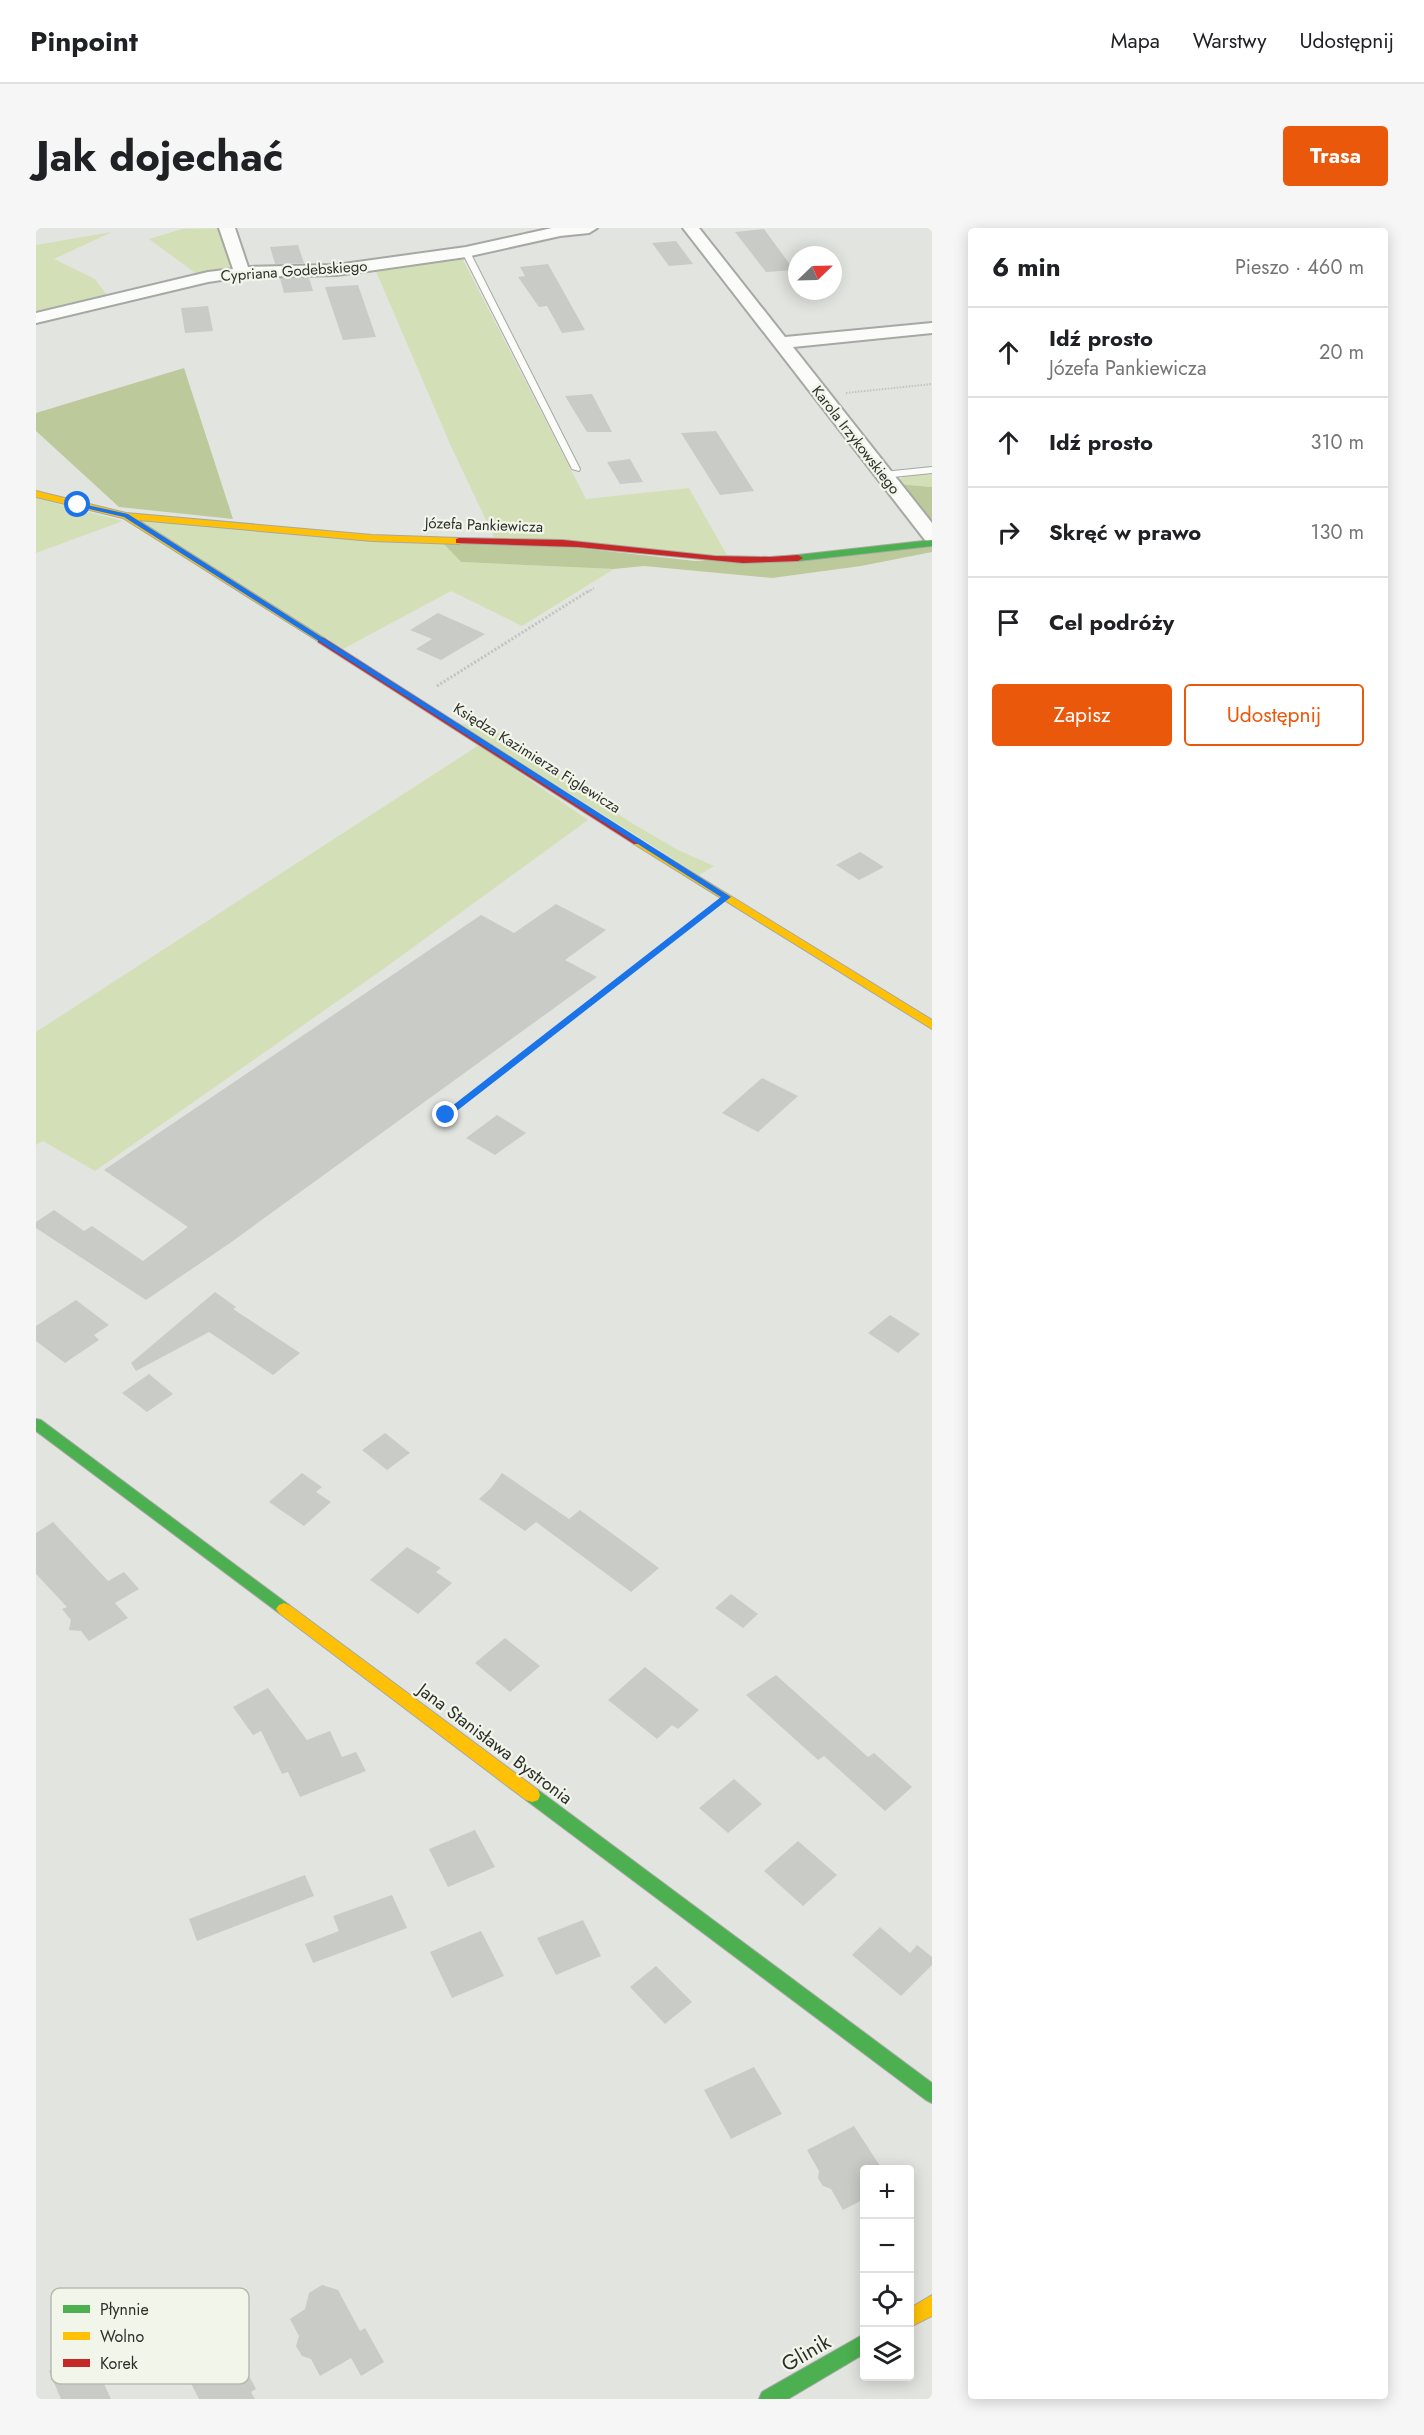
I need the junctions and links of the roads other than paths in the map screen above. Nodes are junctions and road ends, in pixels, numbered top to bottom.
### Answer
1 (228, 228) edge
2 (589, 228) edge
3 (691, 228) edge
4 (466, 252) junction
5 (242, 272) junction
6 (36, 318) edge
7 (932, 328) edge
8 (780, 343) junction
9 (576, 469) dead end
10 (932, 470) edge
11 (883, 475) junction
12 (36, 494) edge
13 (126, 516) junction
14 (932, 536) edge
15 (932, 543) edge
16 (932, 1025) edge
17 (36, 1424) edge
18 (932, 2094) edge
19 (932, 2305) edge
20 (914, 2315) edge
21 (860, 2346) edge
22 (769, 2399) edge

1 - 5 street
2 - 4 street, Cypriana Godebskiego
3 - 8 street, Karola Irzykowskiego
4 - 5 street, Cypriana Godebskiego
4 - 9 lane
5 - 6 street, Cypriana Godebskiego
7 - 8 street
8 - 11 street, Karola Irzykowskiego
10 - 11 lane
11 - 14 street, Karola Irzykowskiego
12 - 13 street, Józefa Pankiewicza
13 - 15 street, Józefa Pankiewicza
13 - 16 street, Księdza Kazimierza Figlewicza
17 - 18 street, Jana Stanisława Bystronia
19 - 20 street
21 - 22 street, Glinik

